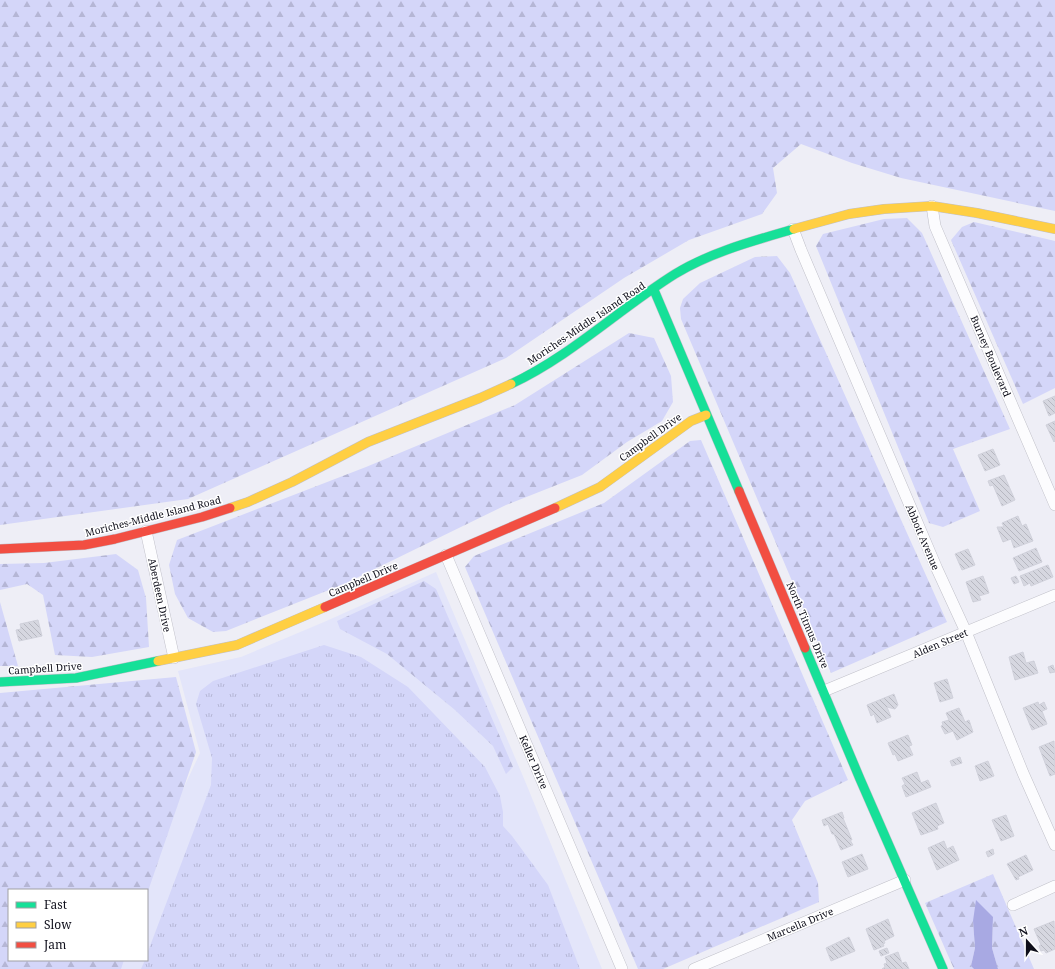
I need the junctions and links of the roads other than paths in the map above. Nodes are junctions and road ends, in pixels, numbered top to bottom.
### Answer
1 (932, 206) junction
2 (793, 229) junction
3 (1055, 229) edge
4 (654, 290) junction
5 (706, 415) junction
6 (1055, 505) edge
7 (146, 531) junction
8 (0, 549) edge
9 (446, 555) junction
10 (1055, 595) edge
11 (966, 632) junction
12 (174, 658) junction
13 (0, 682) edge
14 (824, 692) junction
15 (1055, 845) edge
16 (905, 880) junction
17 (1055, 886) edge
18 (1013, 905) dead end
19 (622, 969) edge
20 (694, 969) edge
21 (943, 969) edge

1 - 2 street, Moriches-Middle Island Road
1 - 3 street, Moriches-Middle Island Road
1 - 6 street, Burney Boulevard
2 - 4 street, Moriches-Middle Island Road
2 - 11 street, Abbott Avenue
4 - 5 street, North Titmus Drive
4 - 7 street, Moriches-Middle Island Road
5 - 9 street, Campbell Drive
5 - 14 street, North Titmus Drive
7 - 8 street, Moriches-Middle Island Road
7 - 12 street, Aberdeen Drive
9 - 12 street, Campbell Drive
9 - 19 street, Keller Drive
10 - 11 street, Alden Street
11 - 14 street, Alden Street
11 - 15 street, Abbott Avenue
12 - 13 street, Campbell Drive
14 - 16 street, North Titmus Drive
16 - 20 street, Marcella Drive
16 - 21 street, North Titmus Drive
17 - 18 street

